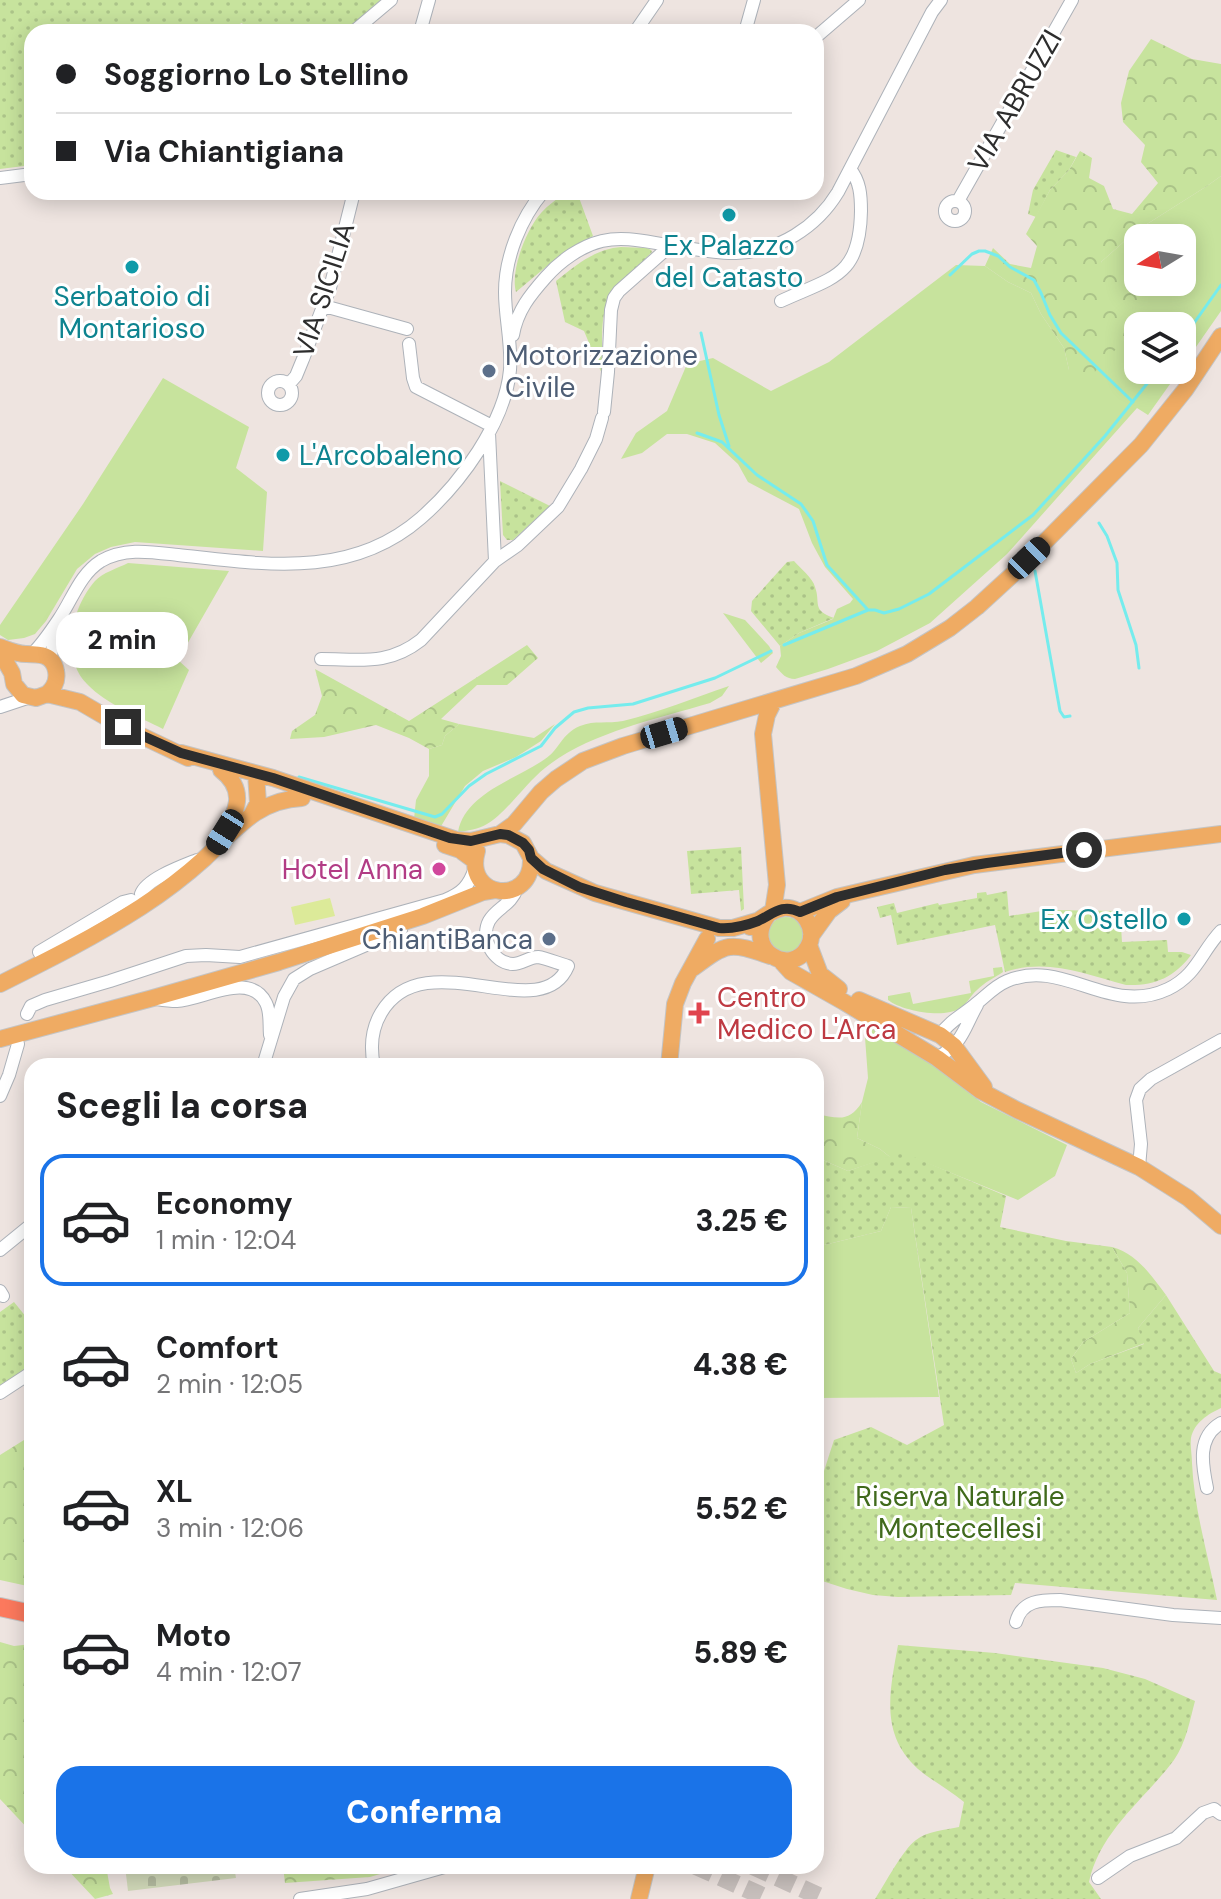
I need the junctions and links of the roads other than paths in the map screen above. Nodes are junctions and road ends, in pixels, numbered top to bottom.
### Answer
1 (391, 0) edge
2 (429, 0) edge
3 (657, 0) edge
4 (754, 0) edge
5 (859, 0) edge
6 (1072, 0) edge
7 (937, 4) edge
8 (362, 24) edge
9 (422, 24) edge
10 (640, 24) edge
11 (747, 24) edge
12 (824, 30) edge
13 (850, 169) junction
14 (24, 175) edge
15 (0, 178) edge
16 (352, 200) edge
17 (538, 200) edge
18 (958, 201) dead end
19 (671, 245) junction
20 (511, 254) junction
21 (529, 296) junction
22 (781, 301) dead end
23 (324, 306) junction
24 (407, 329) dead end
25 (1221, 336) edge
26 (409, 344) dead end
27 (511, 346) junction
28 (289, 384) dead end
29 (490, 429) junction
30 (495, 561) junction
31 (59, 619) junction
32 (0, 650) edge
33 (30, 653) junction
34 (50, 659) junction
35 (321, 659) dead end
36 (13, 679) junction
37 (56, 680) junction
38 (38, 696) junction
39 (774, 701) junction
40 (80, 702) junction
41 (0, 706) edge
42 (746, 709) junction
43 (763, 734) junction
44 (181, 753) junction
45 (221, 770) junction
46 (262, 778) junction
47 (302, 798) junction
48 (237, 805) junction
49 (528, 810) junction
50 (252, 814) junction
51 (1221, 834) edge
52 (496, 835) junction
53 (523, 843) junction
54 (210, 853) junction
55 (531, 858) junction
56 (475, 865) junction
57 (777, 885) junction
58 (520, 886) junction
59 (579, 887) junction
60 (495, 891) junction
61 (866, 891) junction
62 (501, 909) junction
63 (796, 910) junction
64 (423, 916) junction
65 (766, 916) junction
66 (690, 921) junction
67 (1221, 931) edge
68 (707, 939) junction
69 (810, 940) junction
70 (727, 946) junction
71 (776, 958) junction
72 (550, 962) junction
73 (692, 969) junction
74 (0, 984) edge
75 (537, 989) junction
76 (153, 998) junction
77 (979, 1002) junction
78 (27, 1014) dead end
79 (940, 1035) junction
80 (271, 1038) junction
81 (0, 1039) edge
82 (1221, 1040) edge
83 (958, 1042) junction
84 (18, 1044) dead end
85 (265, 1058) edge
86 (373, 1058) edge
87 (670, 1058) edge
88 (937, 1058) junction
89 (0, 1096) edge
90 (992, 1098) junction
91 (1133, 1164) junction
92 (1221, 1226) edge
93 (24, 1230) edge
94 (0, 1250) edge
95 (24, 1377) edge
96 (0, 1393) edge
97 (1221, 1423) edge
98 (1207, 1488) dead end
99 (0, 1595) edge
100 (24, 1600) edge
101 (0, 1607) edge
102 (24, 1612) edge
103 (1221, 1618) edge
104 (1016, 1622) dead end
105 (1221, 1814) edge
106 (420, 1874) edge
107 (645, 1874) edge
108 (1098, 1878) dead end
109 (300, 1899) edge
110 (639, 1899) edge

1 - 8 street
2 - 9 street
3 - 10 street
4 - 11 street
5 - 12 street
6 - 18 street, VIA ABRUZZI
7 - 13 street
13 - 19 street
13 - 22 street
14 - 15 street
16 - 23 street, VIA SICILIA
17 - 20 street
19 - 21 street
19 - 30 street
20 - 21 street
20 - 27 street
21 - 27 street
23 - 24 street
23 - 28 street, VIA SICILIA
25 - 39 main road
26 - 29 street
27 - 29 street
29 - 30 street
29 - 31 street
30 - 35 street
31 - 33 street
31 - 34 street
32 - 33 main road
32 - 36 main road
33 - 34 main road
33 - 36 main road
34 - 37 main road
36 - 38 main road
36 - 41 street
37 - 38 main road
37 - 40 main road
38 - 40 main road
38 - 41 street
39 - 42 main road
39 - 43 main road
40 - 44 main road
42 - 43 main road
42 - 49 main road
43 - 57 main road
44 - 45 main road
44 - 46 main road
45 - 46 main road
45 - 48 main road
46 - 47 main road
46 - 48 main road
46 - 50 main road
46 - 52 main road
47 - 50 main road
47 - 56 main road
48 - 54 main road
49 - 52 main road
49 - 53 main road
50 - 54 main road
51 - 61 main road
52 - 53 main road
52 - 56 main road
53 - 55 main road
54 - 74 main road
55 - 58 main road
55 - 59 main road
56 - 60 main road
56 - 78 street
57 - 63 main road
57 - 65 main road
58 - 59 main road
58 - 60 main road
58 - 62 street
59 - 66 main road
60 - 62 street
60 - 64 main road
61 - 63 main road
61 - 69 main road
62 - 72 street
63 - 65 main road
63 - 69 main road
64 - 76 main road
64 - 80 street
65 - 66 main road
65 - 68 main road
65 - 71 main road
66 - 68 main road
67 - 77 street
68 - 70 main road
68 - 73 main road
69 - 71 main road
69 - 79 main road
70 - 71 main road
70 - 73 main road
71 - 88 main road
72 - 75 street
72 - 75 street
73 - 87 main road
75 - 86 street
76 - 80 street
76 - 81 main road
77 - 79 street
77 - 83 street
79 - 83 main road
80 - 85 street
82 - 91 street
83 - 88 street
83 - 90 main road
84 - 89 street
88 - 90 main road
90 - 91 main road
91 - 92 main road
93 - 94 street
95 - 96 street
97 - 98 street
99 - 100 highway
101 - 102 highway
103 - 104 street
105 - 108 street
106 - 109 street
107 - 110 main road

